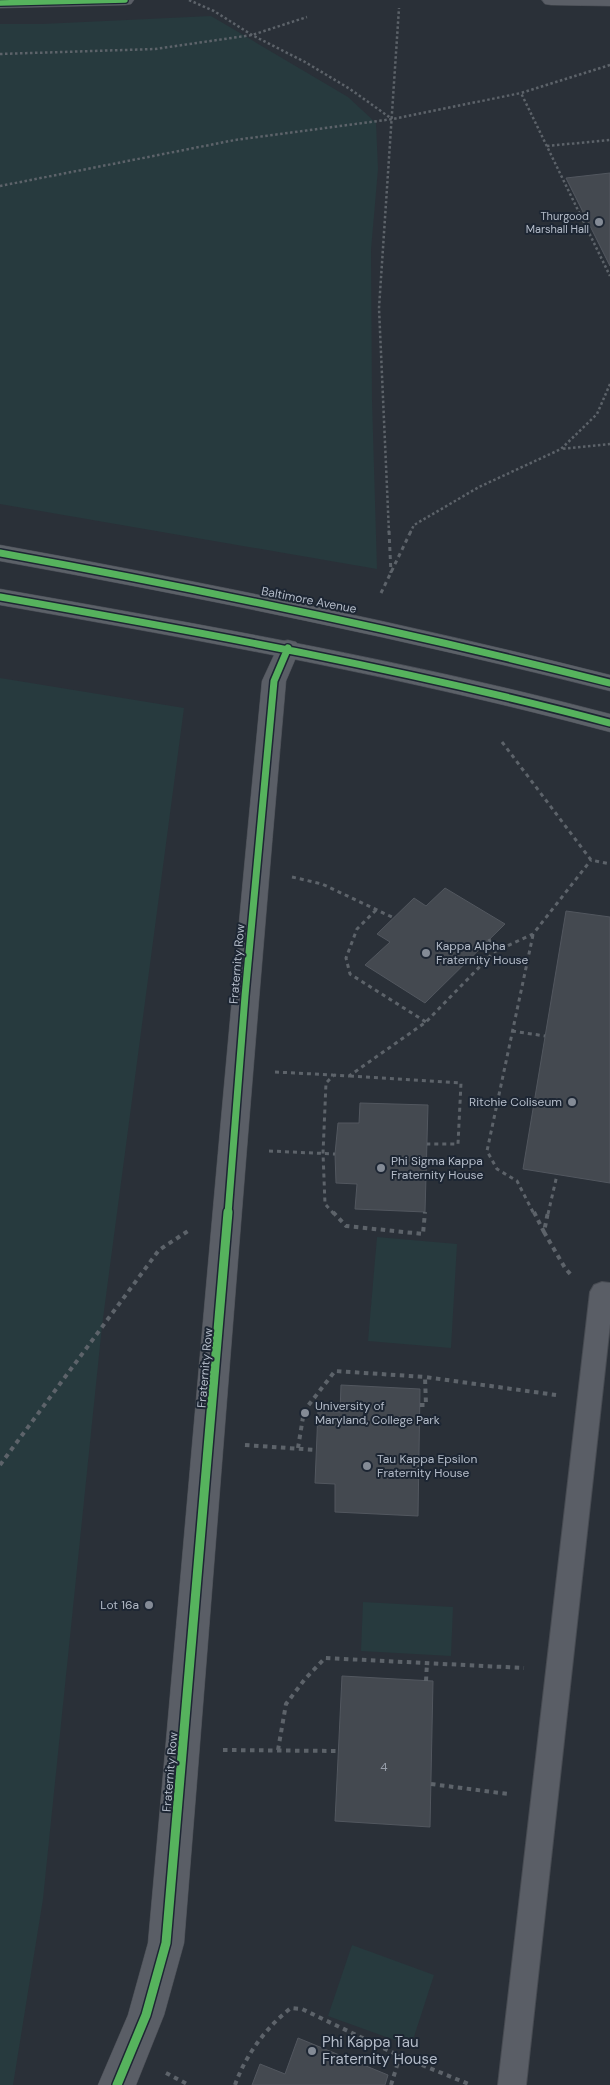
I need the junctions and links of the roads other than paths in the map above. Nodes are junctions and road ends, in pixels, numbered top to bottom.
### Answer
1 (125, 0) edge
2 (551, 0) edge
3 (610, 1) edge
4 (0, 3) edge
5 (0, 553) edge
6 (0, 597) edge
7 (288, 648) junction
8 (610, 682) edge
9 (610, 723) edge
10 (610, 1293) edge
11 (117, 2085) edge
12 (512, 2085) edge

1 - 4 street
2 - 3 street
5 - 8 main road, Baltimore Avenue
6 - 7 main road
7 - 9 main road
7 - 11 street, Fraternity Row
10 - 12 lane

